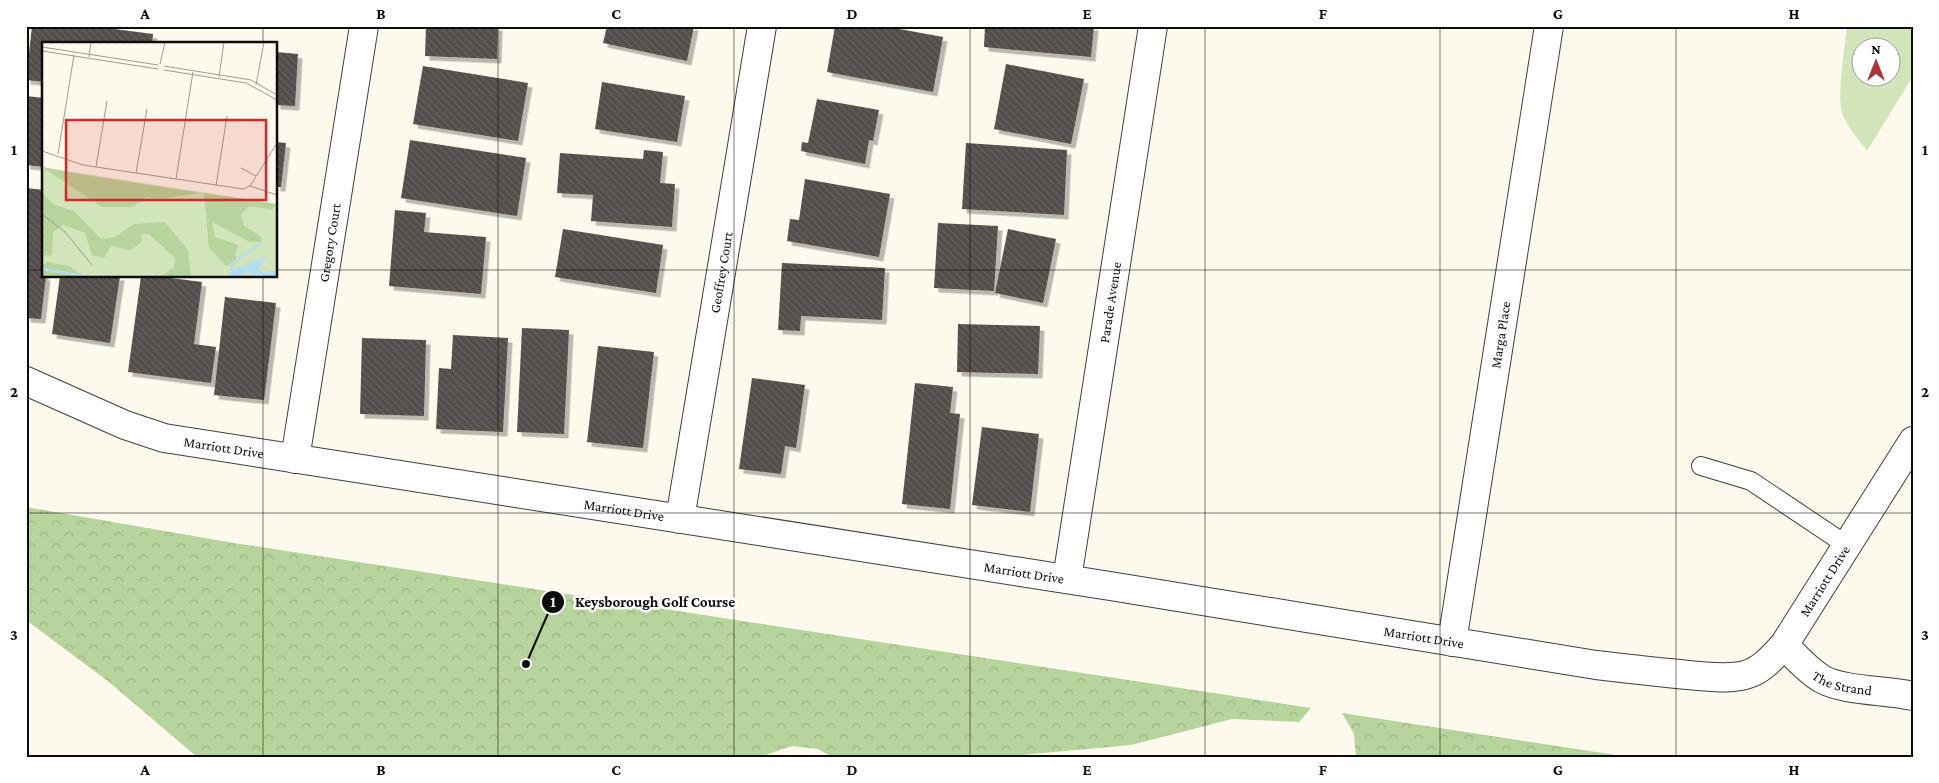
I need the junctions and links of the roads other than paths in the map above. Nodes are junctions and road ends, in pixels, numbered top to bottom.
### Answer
1 (364, 26) edge
2 (762, 26) edge
3 (1153, 26) edge
4 (1549, 26) edge
5 (26, 381) edge
6 (1913, 441) edge
7 (294, 458) junction
8 (1701, 466) dead end
9 (680, 519) junction
10 (1848, 546) junction
11 (1067, 580) junction
12 (1452, 642) junction
13 (1784, 645) junction
14 (1913, 696) edge

1 - 7 street, Gregory Court
2 - 9 street, Geoffrey Court
3 - 11 street, Parade Avenue
4 - 12 street, Marga Place
5 - 7 street, Marriott Drive
6 - 10 street, Marriott Drive
7 - 9 street, Marriott Drive
8 - 10 lane
9 - 11 street, Marriott Drive
10 - 13 street, Marriott Drive
11 - 12 street, Marriott Drive
12 - 13 street, Marriott Drive
13 - 14 street, The Strand

